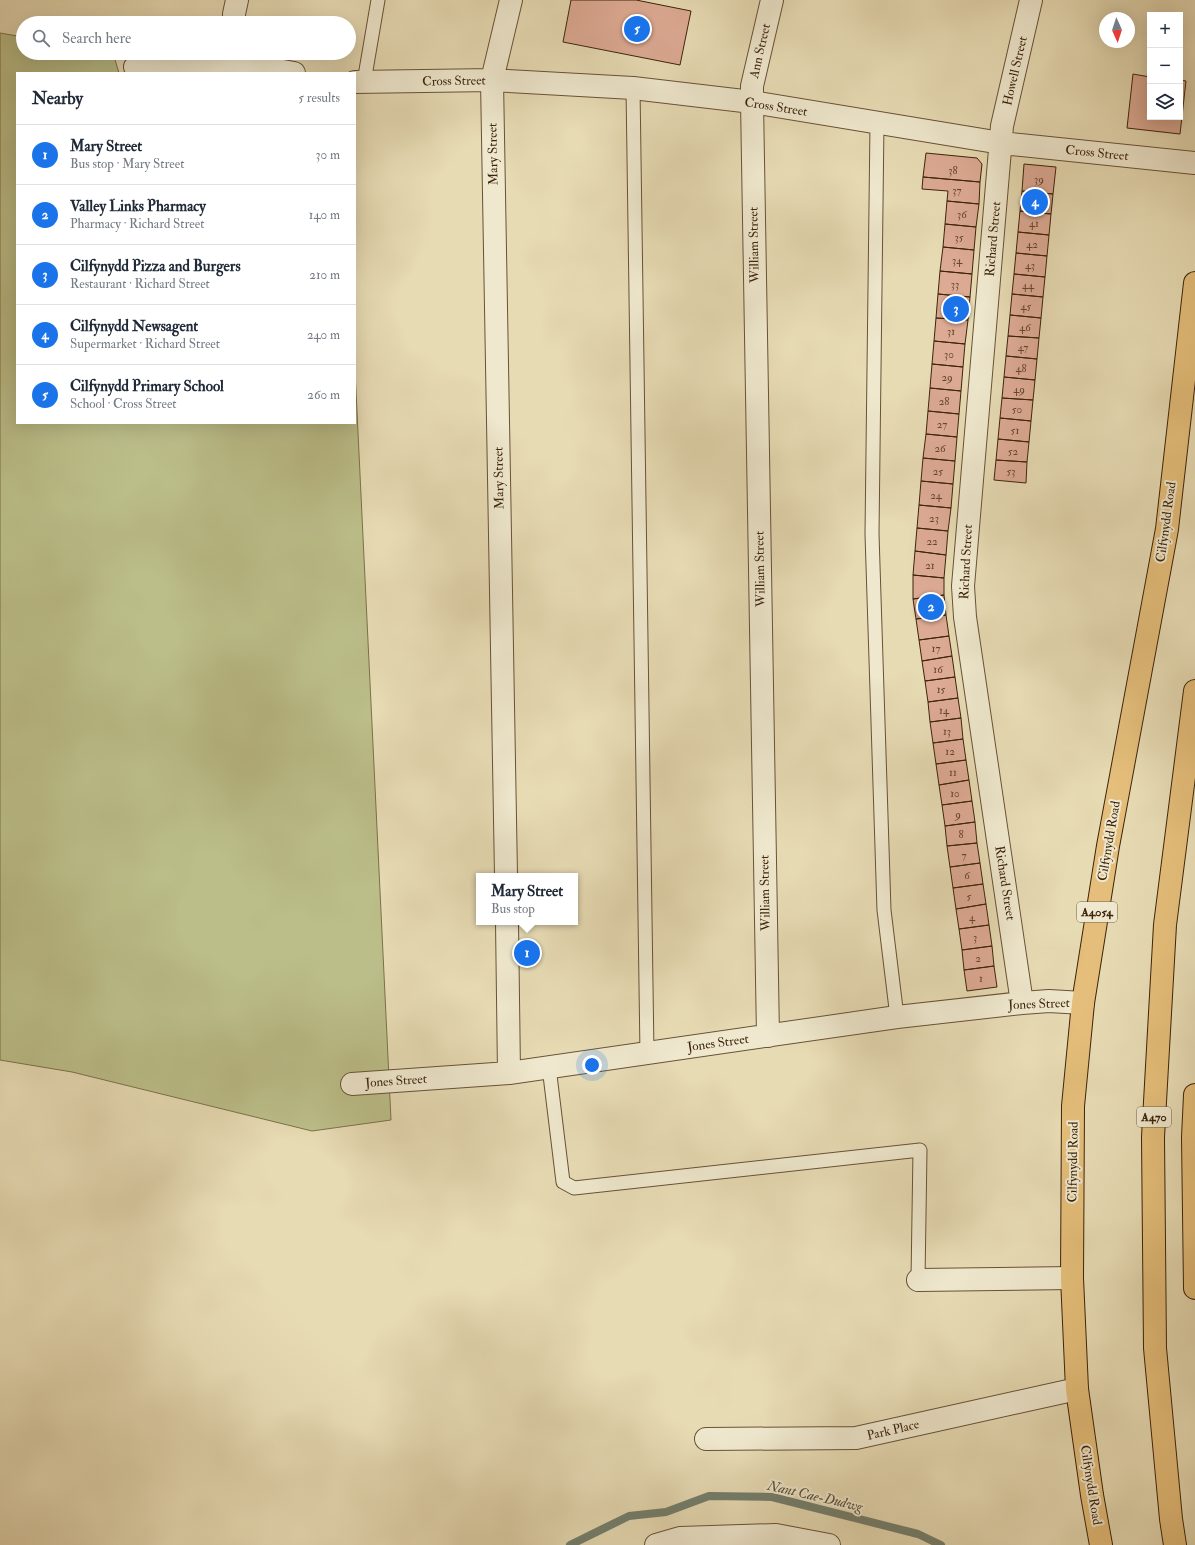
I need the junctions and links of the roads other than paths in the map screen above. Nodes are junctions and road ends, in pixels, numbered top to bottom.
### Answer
1 (237, 0) edge
2 (378, 0) edge
3 (512, 0) edge
4 (772, 0) edge
5 (1031, 0) edge
6 (234, 16) edge
7 (135, 67) dead end
8 (269, 68) edge
9 (492, 80) junction
10 (359, 82) edge
11 (633, 88) junction
12 (752, 102) junction
13 (877, 123) junction
14 (1001, 143) junction
15 (1195, 163) edge
16 (1195, 283) edge
17 (1195, 690) edge
18 (506, 873) edge
19 (507, 925) edge
20 (1022, 1003) junction
21 (1083, 1003) junction
22 (897, 1017) junction
23 (768, 1036) junction
24 (647, 1054) junction
25 (549, 1067) junction
26 (509, 1073) junction
27 (352, 1084) dead end
28 (1195, 1095) edge
29 (1072, 1278) junction
30 (918, 1280) joint
31 (1195, 1288) edge
32 (1077, 1389) junction
33 (706, 1439) dead end
34 (656, 1545) edge
35 (830, 1545) edge
36 (1101, 1545) edge
37 (1175, 1545) edge

1 - 6 street
2 - 10 lane
3 - 9 street, Mary Street
4 - 12 street, Ann Street
5 - 14 street, Howell Street
7 - 8 street
9 - 10 street, Cross Street
9 - 11 street, Cross Street
9 - 18 street, Mary Street
11 - 12 street, Cross Street
11 - 24 lane
12 - 13 street, Cross Street
12 - 23 street, William Street
13 - 14 street, Cross Street
13 - 22 lane
14 - 15 street, Cross Street
14 - 20 street, Richard Street
16 - 21 main road, Cilfynydd Road / A4054
17 - 37 main road, A470
19 - 26 street
20 - 21 street, Jones Street
20 - 22 street, Jones Street
21 - 29 main road, Cilfynydd Road / A4054
22 - 23 street, Jones Street
23 - 24 street, Jones Street
24 - 25 street, Jones Street
25 - 26 street, Jones Street
25 - 30 lane
26 - 27 street, Jones Street
28 - 31 main road
29 - 30 street
29 - 32 main road, Cilfynydd Road / A4054
32 - 33 street, Park Place
32 - 36 main road, Cilfynydd Road / A4054
34 - 35 street

